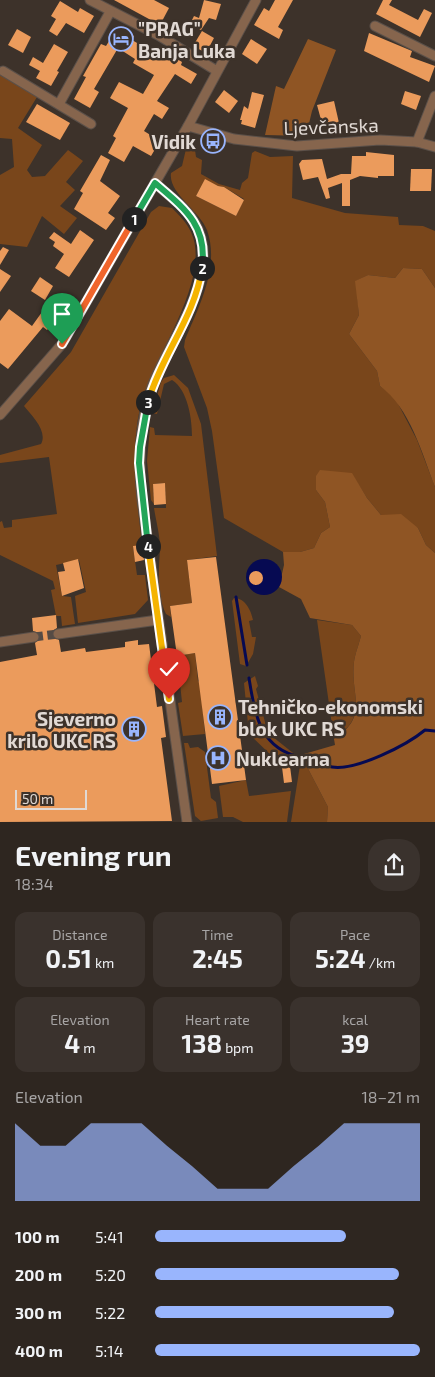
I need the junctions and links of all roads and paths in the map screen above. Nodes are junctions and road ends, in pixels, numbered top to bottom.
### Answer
1 (90, 0) edge
2 (256, 0) edge
3 (110, 12) junction
4 (375, 26) dead end
5 (435, 56) edge
6 (3, 71) dead end
7 (218, 71) junction
8 (435, 96) edge
9 (60, 104) junction
10 (91, 124) dead end
11 (188, 126) junction
12 (417, 142) junction
13 (435, 147) edge
14 (155, 183) junction
15 (1, 412) edge
16 (158, 620) junction
17 (58, 634) tunnel mouth
18 (34, 637) tunnel mouth
19 (0, 642) edge
20 (186, 822) edge

1 - 3 street
2 - 7 street
3 - 7 street
3 - 9 street
4 - 5 street
6 - 9 street
7 - 11 street
8 - 12 street
9 - 10 street
11 - 12 street, Ljevčanska
11 - 14 street
12 - 13 street, Ljevčanska
14 - 15 street
14 - 16 street
16 - 17 street
16 - 20 street
18 - 19 street

